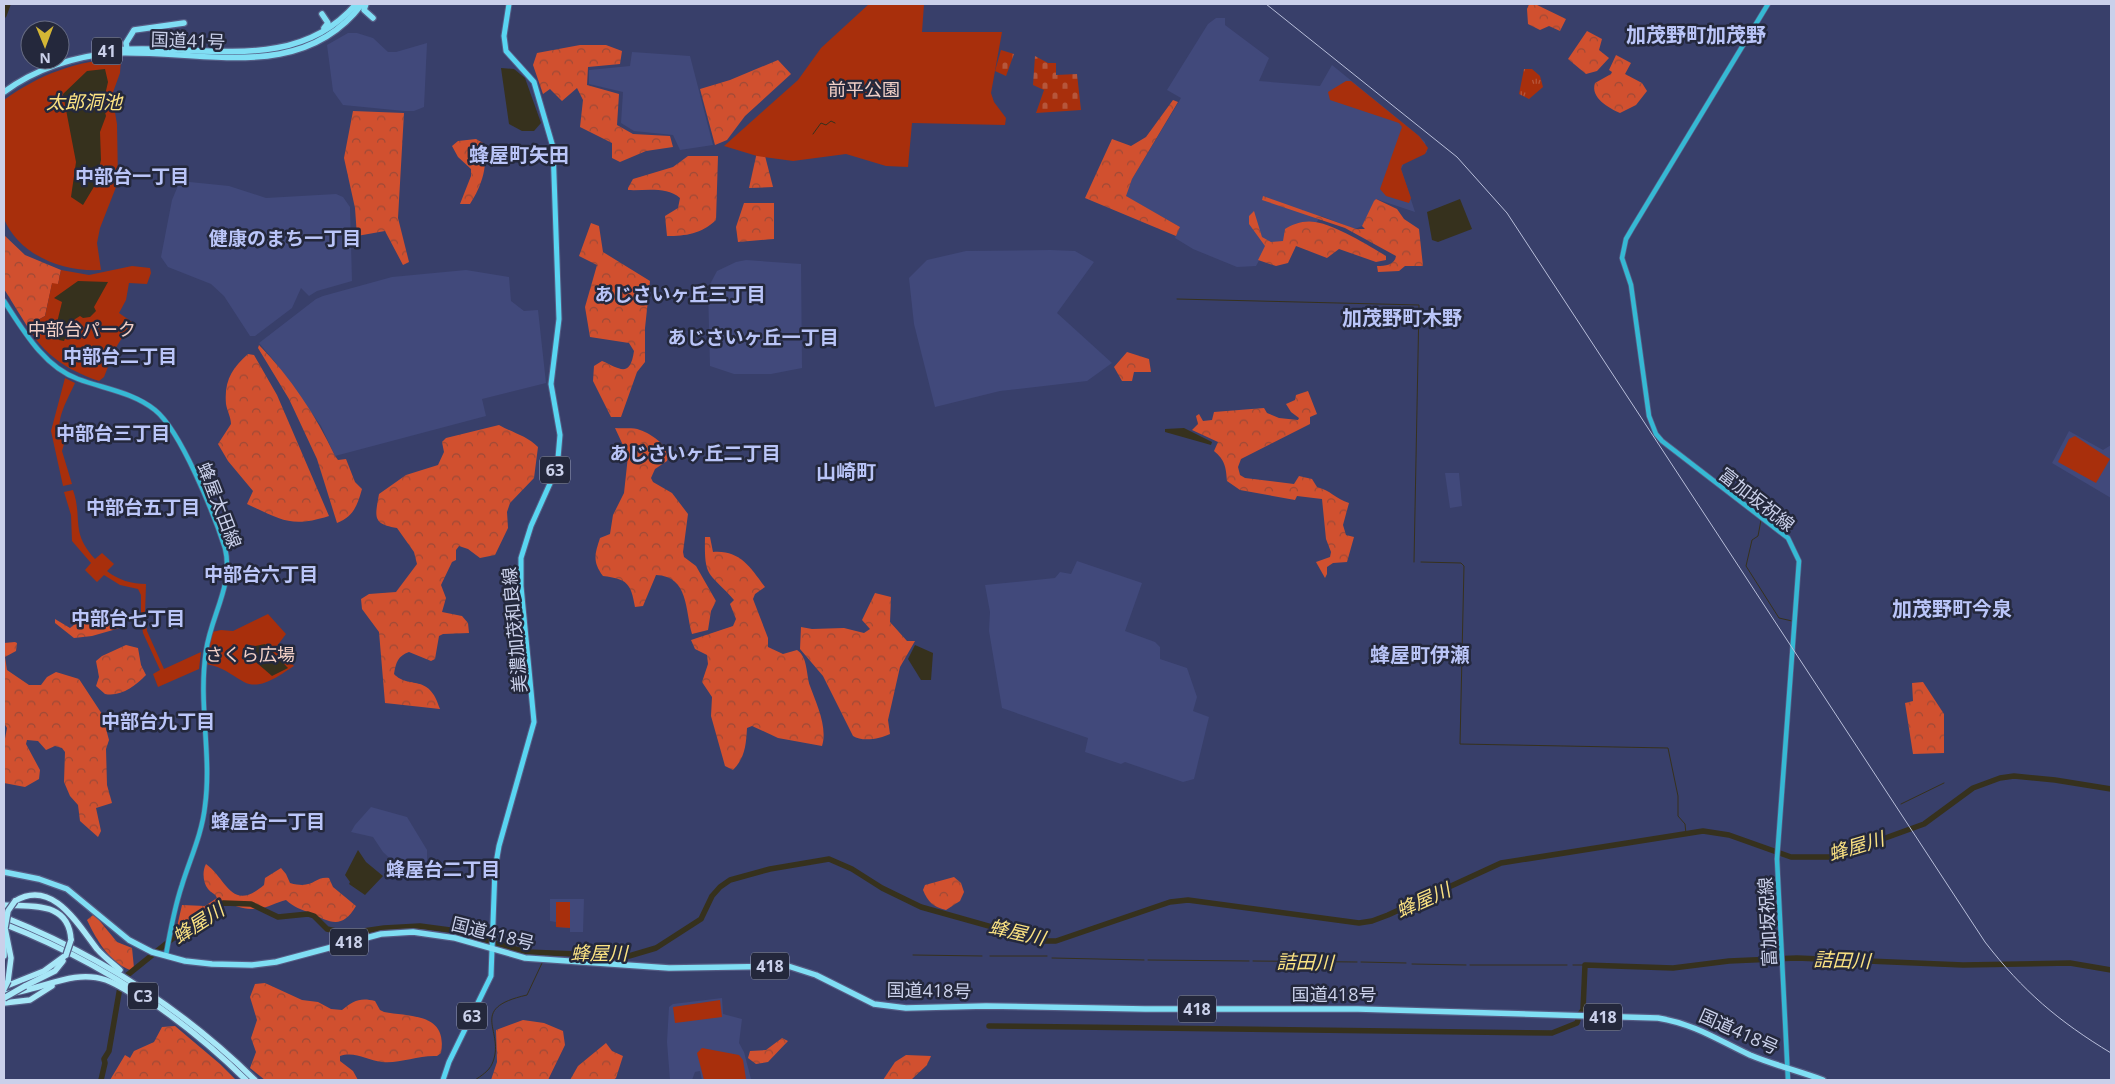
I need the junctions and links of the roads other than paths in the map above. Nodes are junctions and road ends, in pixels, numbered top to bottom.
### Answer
1 (356, 4) edge
2 (364, 4) edge
3 (509, 4) edge
4 (1768, 4) edge
5 (322, 14) dead end
6 (374, 18) dead end
7 (184, 23) dead end
8 (312, 37) junction
9 (128, 51) junction
10 (225, 54) junction
11 (130, 60) dead end
12 (4, 91) edge
13 (4, 301) edge
14 (4, 872) edge
15 (4, 905) edge
16 (4, 917) edge
17 (4, 926) edge
18 (492, 950) junction
19 (66, 955) junction
20 (4, 956) edge
21 (166, 956) junction
22 (99, 965) junction
23 (60, 980) junction
24 (5, 986) edge
25 (4, 994) edge
26 (4, 998) edge
27 (4, 1003) edge
28 (178, 1012) junction
29 (189, 1025) junction
30 (1788, 1068) junction
31 (246, 1080) edge
32 (255, 1080) edge
33 (443, 1080) edge
34 (1788, 1080) edge
35 (1823, 1080) edge

1 - 8 highway, 国道41号 / 41
2 - 6 highway
2 - 10 highway, 国道41号 / 41
3 - 18 main road, 美濃加茂和良線 / 63
4 - 30 main road, 富加坂祝線
5 - 8 highway
7 - 9 highway
8 - 10 highway, 国道41号 / 41
9 - 10 highway, 国道41号 / 41
9 - 11 highway
9 - 12 highway, 国道41号 / 41
13 - 21 main road, 蜂屋太田線
14 - 21 highway, 国道418号 / 418
15 - 19 highway, bridge
16 - 22 highway, C3
17 - 20 highway
17 - 22 highway, C3
17 - 24 highway
17 - 28 highway, bridge
18 - 21 highway, 国道418号 / 418
18 - 30 highway, 国道418号 / 418
18 - 33 main road, 美濃加茂和良線 / 63
19 - 24 highway
19 - 26 highway, bridge
22 - 28 highway, C3
22 - 29 highway, C3
23 - 25 highway
23 - 27 highway
23 - 29 highway
28 - 29 highway, C3
29 - 31 highway, C3
29 - 32 highway, C3
30 - 34 main road, 富加坂祝線
30 - 35 highway, 国道418号 / 418

